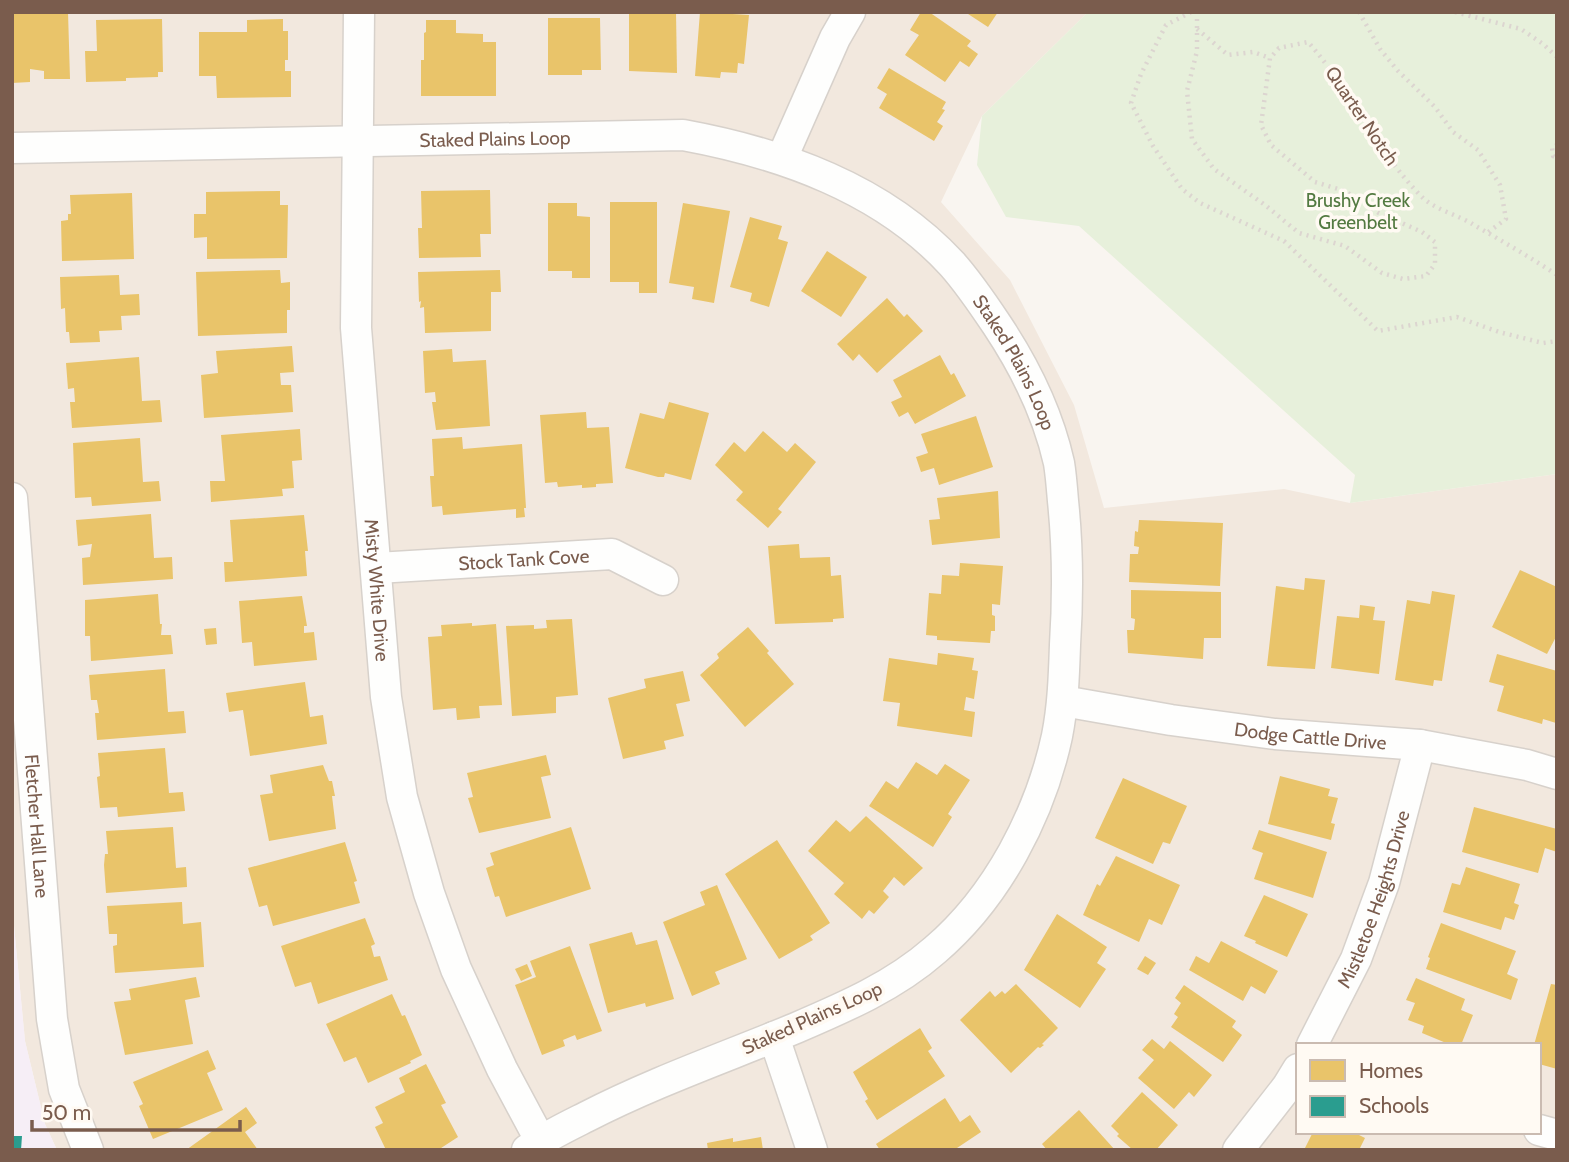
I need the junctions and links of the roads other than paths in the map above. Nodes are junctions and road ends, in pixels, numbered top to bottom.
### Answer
1 (359, 12) edge
2 (850, 12) edge
3 (356, 140) junction
4 (12, 148) edge
5 (782, 158) junction
6 (12, 498) edge
7 (377, 568) junction
8 (663, 580) dead end
9 (1062, 701) junction
10 (1420, 745) junction
11 (1557, 774) edge
12 (774, 1037) junction
13 (1323, 1041) edge
14 (1296, 1072) edge
15 (534, 1145) edge
16 (88, 1150) edge
17 (812, 1150) edge
18 (1238, 1150) edge

1 - 3 street, Misty White Drive
2 - 5 street
3 - 4 street, Staked Plains Loop
3 - 5 street, Staked Plains Loop
3 - 7 street, Misty White Drive
5 - 9 street, Staked Plains Loop
6 - 16 street, Fletcher Hall Lane
7 - 8 street, Stock Tank Cove
7 - 15 street, Misty White Drive
9 - 10 street, Dodge Cattle Drive
9 - 12 street, Staked Plains Loop
10 - 11 street, Dodge Cattle Drive
10 - 13 street, Mistletoe Heights Drive
12 - 15 street, Staked Plains Loop
12 - 17 street
14 - 18 street

